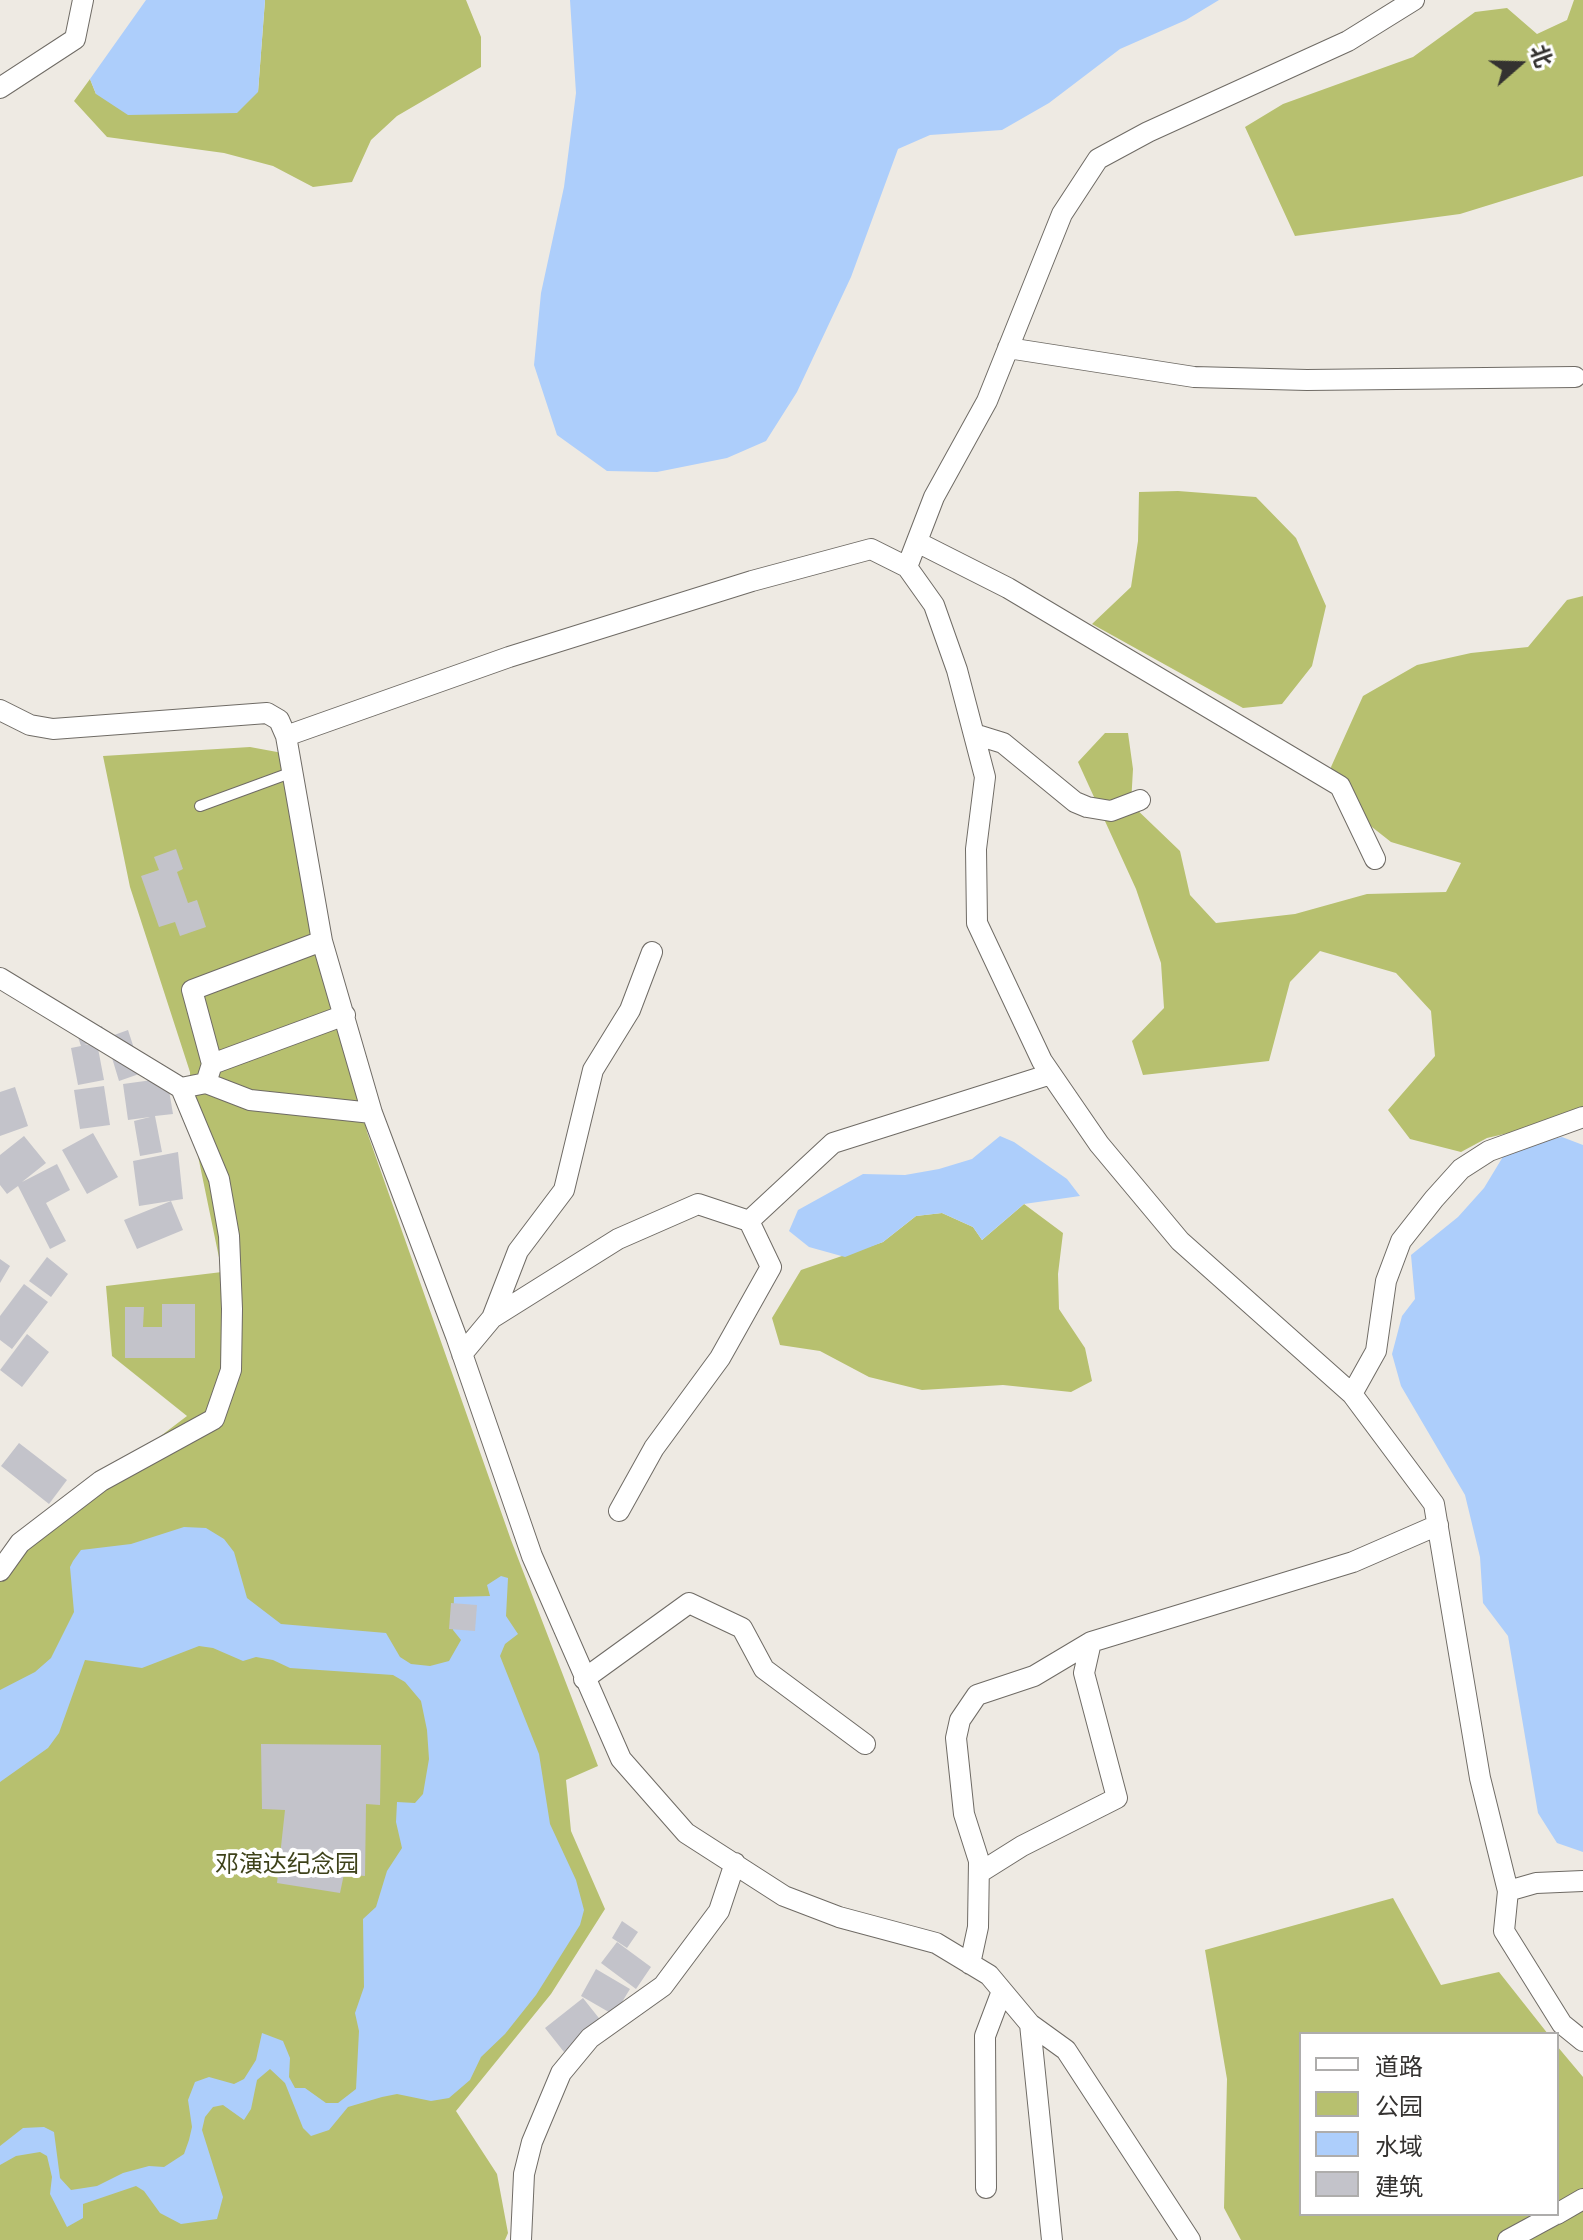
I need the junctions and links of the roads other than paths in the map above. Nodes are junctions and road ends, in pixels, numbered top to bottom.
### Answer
1 (83, 0) edge
2 (1414, 0) edge
3 (0, 88) edge
4 (1008, 348) junction
5 (1575, 377) dead end
6 (917, 542) junction
7 (907, 567) junction
8 (0, 710) edge
9 (974, 734) junction
10 (286, 736) junction
11 (290, 773) junction
12 (1140, 800) dead end
13 (200, 806) dead end
14 (1375, 859) dead end
15 (322, 941) junction
16 (652, 952) dead end
17 (0, 978) edge
18 (345, 1015) junction
19 (209, 1074) junction
20 (1051, 1074) junction
21 (181, 1088) junction
22 (372, 1113) junction
23 (1583, 1117) edge
24 (749, 1221) junction
25 (492, 1318) junction
26 (462, 1354) junction
27 (1352, 1394) junction
28 (619, 1511) dead end
29 (1438, 1525) junction
30 (0, 1571) edge
31 (1091, 1642) junction
32 (584, 1679) junction
33 (865, 1744) dead end
34 (735, 1863) junction
35 (979, 1873) junction
36 (1583, 1881) edge
37 (1508, 1891) junction
38 (970, 1964) junction
39 (1002, 1991) junction
40 (1030, 2024) junction
41 (1583, 2041) edge
42 (986, 2188) dead end
43 (1583, 2199) edge
44 (1559, 2213) edge
45 (1553, 2216) edge
46 (521, 2240) edge
47 (1052, 2240) edge
48 (1190, 2240) edge
49 (1508, 2240) edge

1 - 3 street
2 - 4 street
4 - 5 street
4 - 6 street
6 - 7 street
6 - 14 street
7 - 9 street
7 - 10 street
8 - 10 street
9 - 12 street
9 - 20 street
10 - 11 street
11 - 13 lane
11 - 15 street
15 - 18 street
15 - 19 street
16 - 25 street
17 - 21 street
18 - 19 street
18 - 22 street
19 - 21 street
19 - 22 street
20 - 24 street
20 - 27 street
21 - 30 street
22 - 26 street
23 - 27 street
24 - 25 street
24 - 28 street
25 - 26 street
26 - 32 street
27 - 29 street
29 - 31 street
29 - 37 street
31 - 35 street
31 - 35 street
32 - 33 street
32 - 34 street
34 - 38 street
34 - 46 street
35 - 38 street
36 - 37 street
37 - 41 street
38 - 39 street
39 - 40 street
39 - 42 street
40 - 47 street
40 - 48 street
43 - 44 street
45 - 49 street

